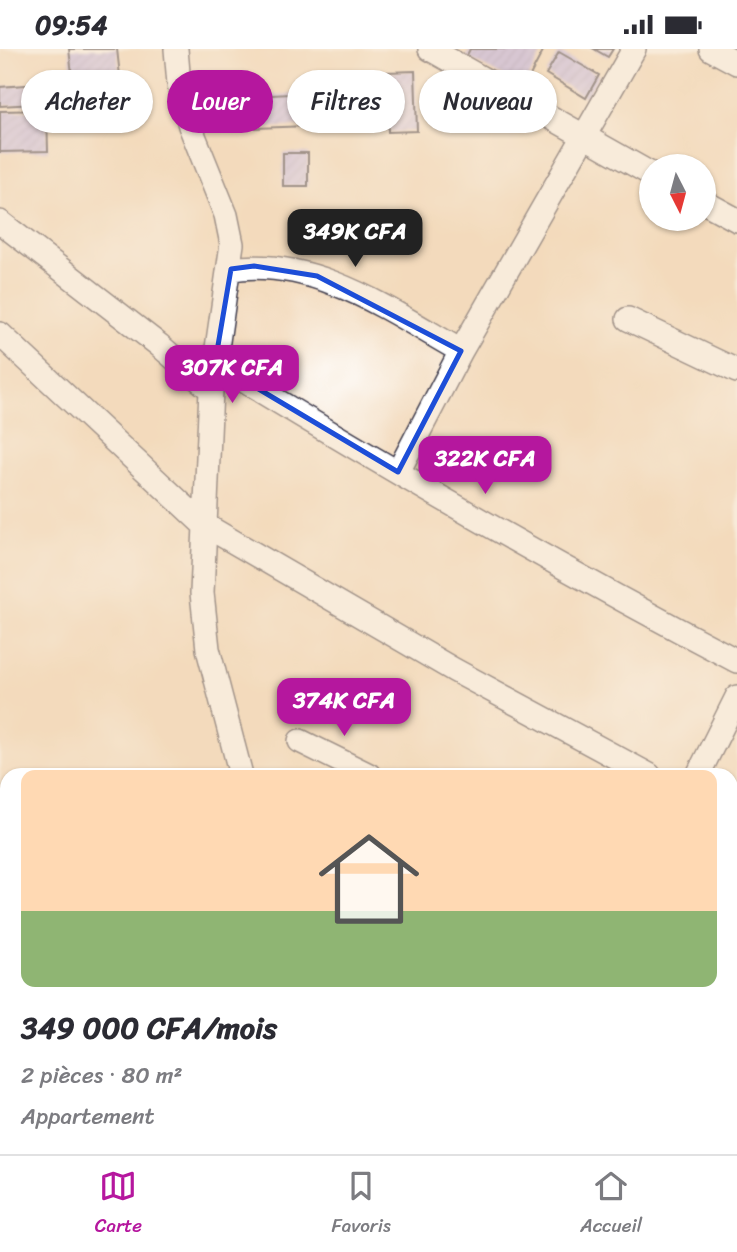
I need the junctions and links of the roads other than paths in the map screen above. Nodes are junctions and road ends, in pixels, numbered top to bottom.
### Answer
1 (176, 49) edge
2 (430, 49) edge
3 (634, 49) edge
4 (712, 49) edge
5 (737, 64) edge
6 (582, 138) junction
7 (639, 168) edge
8 (716, 209) edge
9 (737, 220) edge
10 (0, 222) edge
11 (231, 269) junction
12 (628, 320) dead end
13 (0, 334) edge
14 (461, 351) junction
15 (215, 363) junction
16 (737, 371) edge
17 (211, 390) junction
18 (398, 472) junction
19 (203, 524) junction
20 (737, 661) edge
21 (737, 697) edge
22 (300, 741) dead end
23 (239, 768) edge
24 (355, 768) edge
25 (636, 768) edge
26 (702, 768) edge

1 - 11 street
2 - 6 street
3 - 6 street
4 - 5 street
6 - 7 street
6 - 14 street
8 - 9 street
10 - 17 street
11 - 14 street
11 - 15 street
12 - 16 street
13 - 19 street
14 - 18 street
15 - 17 street
15 - 18 street
17 - 19 street
18 - 20 street
19 - 23 street
19 - 25 street
21 - 26 street
22 - 24 street

